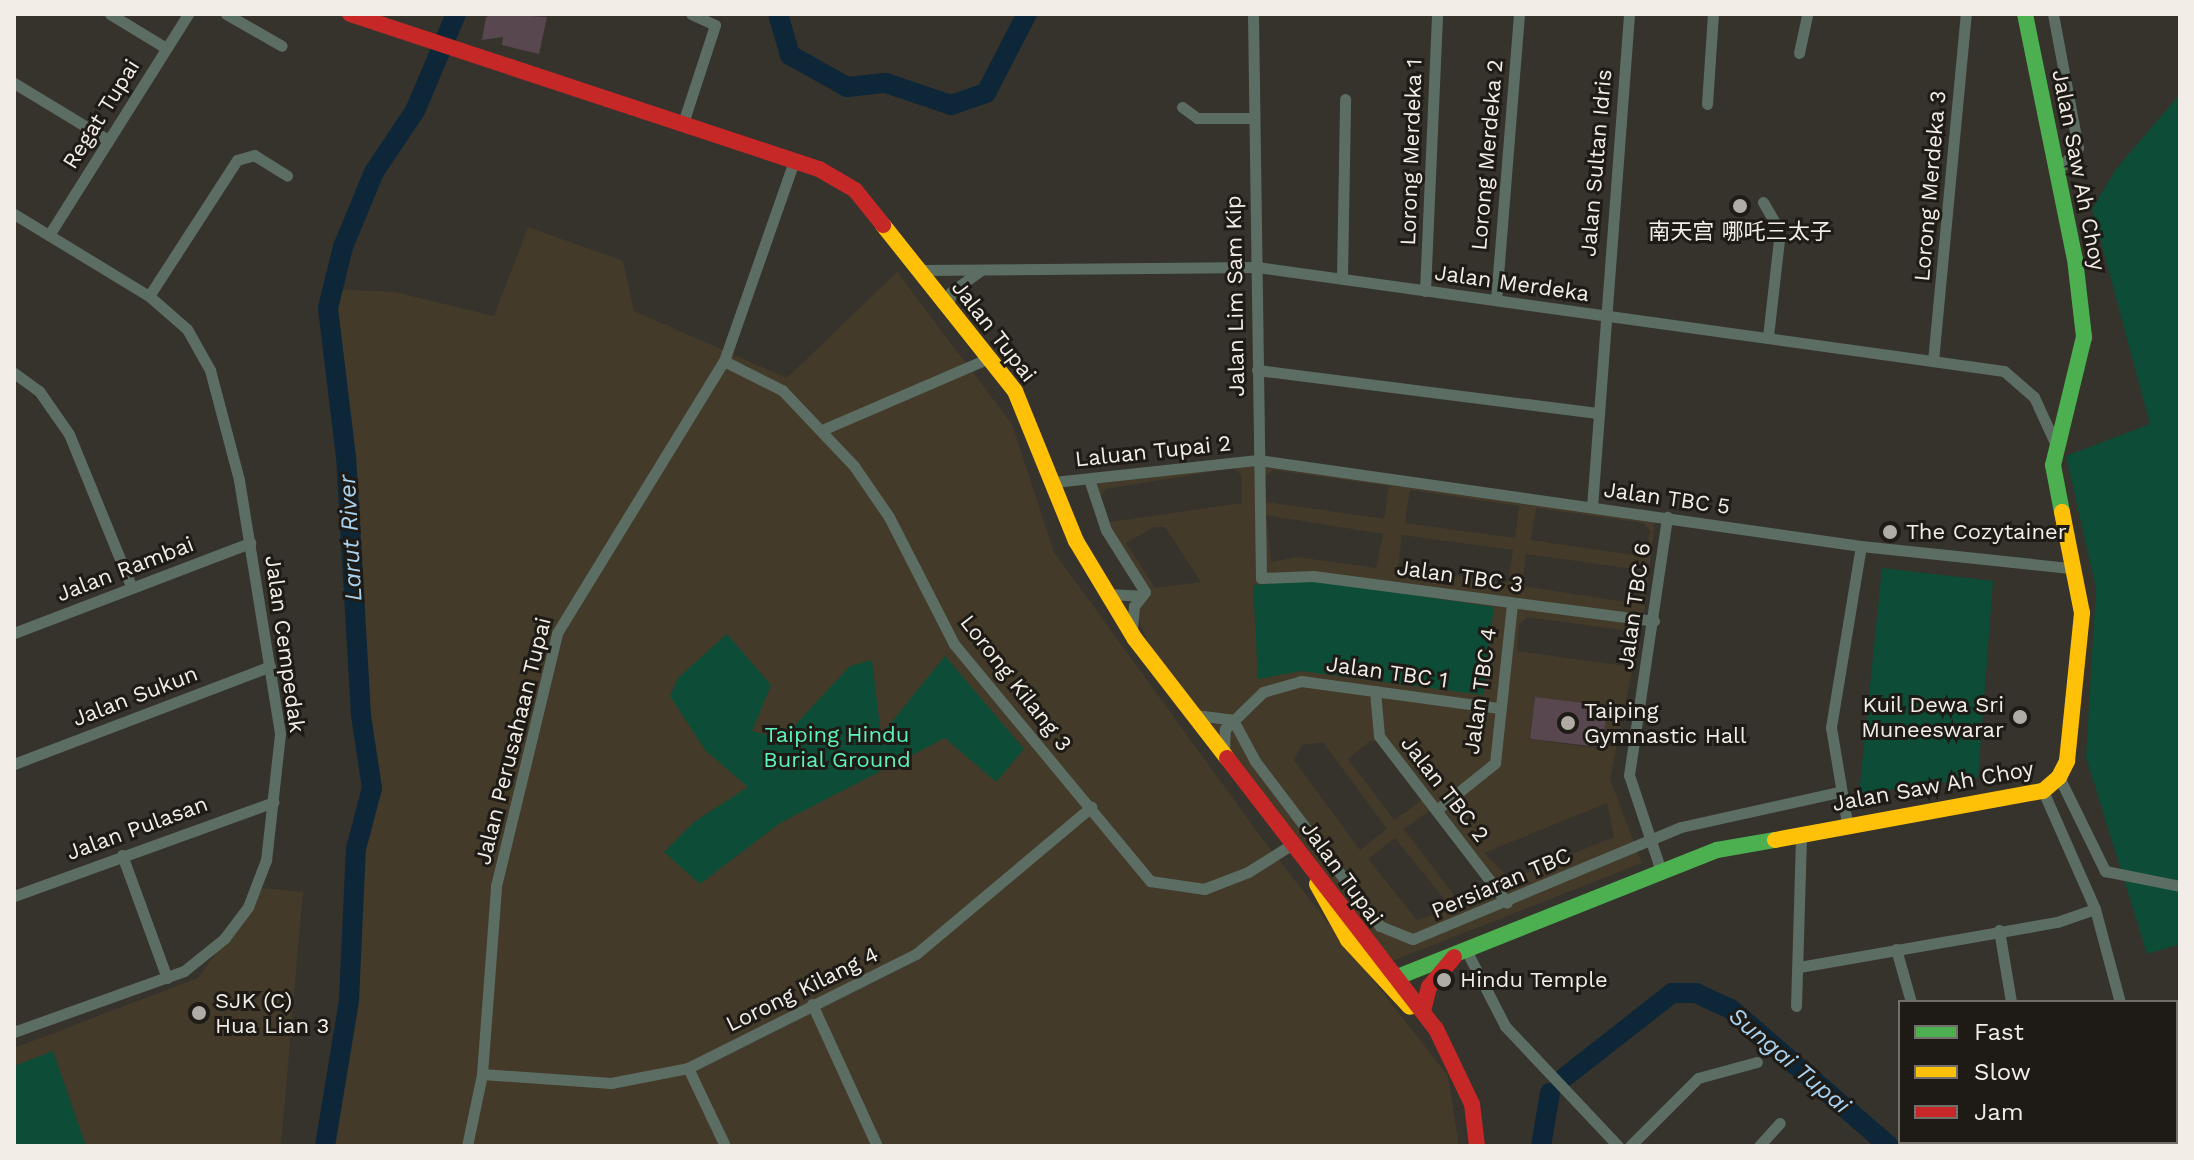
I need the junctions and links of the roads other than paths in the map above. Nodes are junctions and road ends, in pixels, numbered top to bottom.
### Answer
1 (110, 14) edge
2 (188, 14) edge
3 (226, 14) edge
4 (691, 14) edge
5 (1253, 14) edge
6 (1437, 14) edge
7 (1519, 14) edge
8 (1629, 14) edge
9 (1713, 14) edge
10 (1807, 14) edge
11 (1966, 14) edge
12 (2053, 14) edge
13 (359, 15) edge
14 (2030, 15) edge
15 (282, 46) dead end
16 (166, 48) junction
17 (1799, 53) dead end
18 (14, 83) edge
19 (1345, 99) dead end
20 (1707, 104) dead end
21 (1182, 107) dead end
22 (1251, 118) junction
23 (683, 123) junction
24 (108, 140) junction
25 (794, 161) junction
26 (2057, 171) junction
27 (287, 176) dead end
28 (1763, 202) dead end
29 (14, 214) edge
30 (49, 235) junction
31 (1257, 267) junction
32 (989, 268) junction
33 (919, 270) junction
34 (1342, 277) junction
35 (1425, 291) junction
36 (149, 296) junction
37 (1496, 300) junction
38 (948, 307) junction
39 (1602, 316) junction
40 (1768, 337) junction
41 (989, 358) junction
42 (724, 361) junction
43 (1933, 361) junction
44 (1257, 370) junction
45 (14, 373) edge
46 (1597, 413) junction
47 (822, 430) junction
48 (2056, 445) junction
49 (1258, 460) junction
50 (1089, 479) junction
51 (1054, 482) junction
52 (1592, 507) junction
53 (1667, 517) junction
54 (250, 543) junction
55 (1861, 546) junction
56 (2072, 568) junction
57 (1261, 578) joint
58 (132, 588) junction
59 (1105, 593) junction
60 (1141, 596) junction
61 (1512, 603) junction
62 (1654, 621) junction
63 (14, 633) edge
64 (1135, 639) junction
65 (270, 666) junction
66 (1375, 691) junction
67 (1499, 708) junction
68 (1193, 714) junction
69 (1233, 720) junction
70 (1224, 752) junction
71 (14, 764) edge
72 (2059, 777) junction
73 (2043, 791) junction
74 (1839, 792) junction
75 (274, 802) junction
76 (1091, 807) junction
77 (1439, 808) junction
78 (1847, 823) junction
79 (1801, 833) junction
80 (1648, 841) junction
81 (1294, 843) junction
82 (122, 855) junction
83 (1311, 865) junction
84 (1661, 871) junction
85 (2180, 886) edge
86 (14, 896) edge
87 (1507, 903) junction
88 (2095, 909) junction
89 (1999, 930) junction
90 (1896, 949) junction
91 (1462, 952) junction
92 (1799, 967) junction
93 (167, 978) junction
94 (1395, 978) junction
95 (1910, 1000) edge
96 (2011, 1000) edge
97 (2119, 1000) edge
98 (812, 1004) junction
99 (1796, 1006) dead end
100 (1423, 1011) junction
101 (1436, 1029) junction
102 (14, 1032) edge
103 (1757, 1062) dead end
104 (688, 1068) junction
105 (482, 1074) junction
106 (1780, 1123) dead end
107 (467, 1146) edge
108 (725, 1146) edge
109 (877, 1146) edge
110 (1477, 1146) edge
111 (1618, 1146) edge
112 (1630, 1146) edge
113 (1759, 1146) edge

1 - 16 street
2 - 16 street, Regat Tupai
3 - 15 street
4 - 23 street
5 - 22 street, Jalan Lim Sam Kip
6 - 35 street, Lorong Merdeka 1
7 - 37 street, Lorong Merdeka 2
8 - 39 street, Jalan Sultan Idris
9 - 20 street
10 - 17 street
11 - 43 street, Lorong Merdeka 3
12 - 26 street
13 - 23 street, Jalan Tupai
14 - 26 street, Jalan Saw Ah Choy
16 - 24 street, Regat Tupai
18 - 24 street
19 - 34 street
21 - 22 street
22 - 31 street, Jalan Lim Sam Kip
23 - 25 street, Jalan Tupai
24 - 30 street, Regat Tupai
25 - 33 street, Jalan Tupai
25 - 42 street, Jalan Perusahaan Tupai
26 - 48 street, Jalan Saw Ah Choy
27 - 36 street
28 - 40 street
29 - 30 street, Jalan Cempedak
30 - 36 street, Jalan Cempedak
31 - 32 street, Jalan Merdeka
31 - 34 street, Jalan Merdeka
31 - 44 street, Jalan Lim Sam Kip
32 - 33 street, Jalan Merdeka
32 - 38 street
33 - 38 street, Jalan Tupai
34 - 35 street, Jalan Merdeka
35 - 37 street, Jalan Merdeka
36 - 54 street, Jalan Cempedak
37 - 39 street, Jalan Merdeka
38 - 41 street, Jalan Tupai
39 - 40 street, Jalan Merdeka
39 - 46 street, Jalan Sultan Idris
40 - 43 street, Jalan Merdeka
41 - 47 street
41 - 51 street, Jalan Tupai
42 - 47 street, Lorong Kilang 3
42 - 105 street, Jalan Perusahaan Tupai
43 - 48 street, Jalan Merdeka
44 - 46 street
44 - 49 street, Jalan Lim Sam Kip
45 - 58 street
46 - 52 street, Jalan Sultan Idris
47 - 76 street, Lorong Kilang 3
48 - 56 street, Jalan Saw Ah Choy
49 - 50 street, Laluan Tupai 2
49 - 52 street, Jalan TBC 5
49 - 57 street, Jalan Lim Sam Kip
50 - 51 street, Laluan Tupai 2
50 - 60 street
51 - 59 street, Jalan Tupai
52 - 53 street, Jalan TBC 5
53 - 55 street, Jalan TBC 5
53 - 62 street, Jalan TBC 6
54 - 58 street, Jalan Rambai
54 - 65 street, Jalan Cempedak
55 - 56 street, Jalan TBC 5
55 - 74 street
56 - 72 street, Jalan Saw Ah Choy
57 - 61 street, Jalan TBC 3
58 - 63 street, Jalan Rambai
59 - 60 street
59 - 64 street, Jalan Tupai
60 - 64 street
61 - 62 street, Jalan TBC 3
61 - 67 street, Jalan TBC 4
62 - 80 street, Jalan TBC 6
64 - 68 street, Jalan Tupai
65 - 71 street, Jalan Sukun
65 - 75 street, Jalan Cempedak
66 - 67 street, Jalan TBC 1
66 - 69 street, Jalan TBC 1
66 - 77 street, Jalan TBC 2
67 - 77 street, Jalan TBC 4
68 - 69 street
68 - 70 street, Jalan Tupai
69 - 70 street
69 - 87 street, Persiaran TBC
70 - 81 street, Jalan Tupai
72 - 73 street, Jalan Saw Ah Choy
72 - 85 street
73 - 78 street, Jalan Saw Ah Choy
73 - 88 street
74 - 78 street
74 - 80 street, Persiaran TBC
75 - 82 street, Jalan Pulasan
75 - 93 street, Jalan Cempedak
76 - 81 street, Lorong Kilang 3
76 - 98 street, Lorong Kilang 4
77 - 87 street, Jalan TBC 2
78 - 79 street, Jalan Saw Ah Choy
79 - 84 street, Jalan Saw Ah Choy
79 - 92 street
80 - 84 street, Jalan TBC 6
80 - 87 street, Persiaran TBC
81 - 83 street, Jalan Tupai
82 - 86 street, Jalan Pulasan
82 - 93 street
83 - 94 street, Jalan Tupai
83 - 101 street
84 - 91 street, Jalan Saw Ah Choy
88 - 89 street
88 - 97 street
89 - 90 street
89 - 96 street
90 - 92 street
90 - 95 street
91 - 94 street, Jalan Saw Ah Choy
91 - 100 street
91 - 111 street
92 - 99 street
93 - 102 street, Jalan Cempedak
94 - 100 street, Jalan Tupai
98 - 104 street, Lorong Kilang 4
98 - 109 street
100 - 101 street, Jalan Tupai
101 - 110 street
103 - 112 street
104 - 105 street, Lorong Kilang 4
104 - 108 street
105 - 107 street, Jalan Perusahaan Tupai
106 - 113 street

